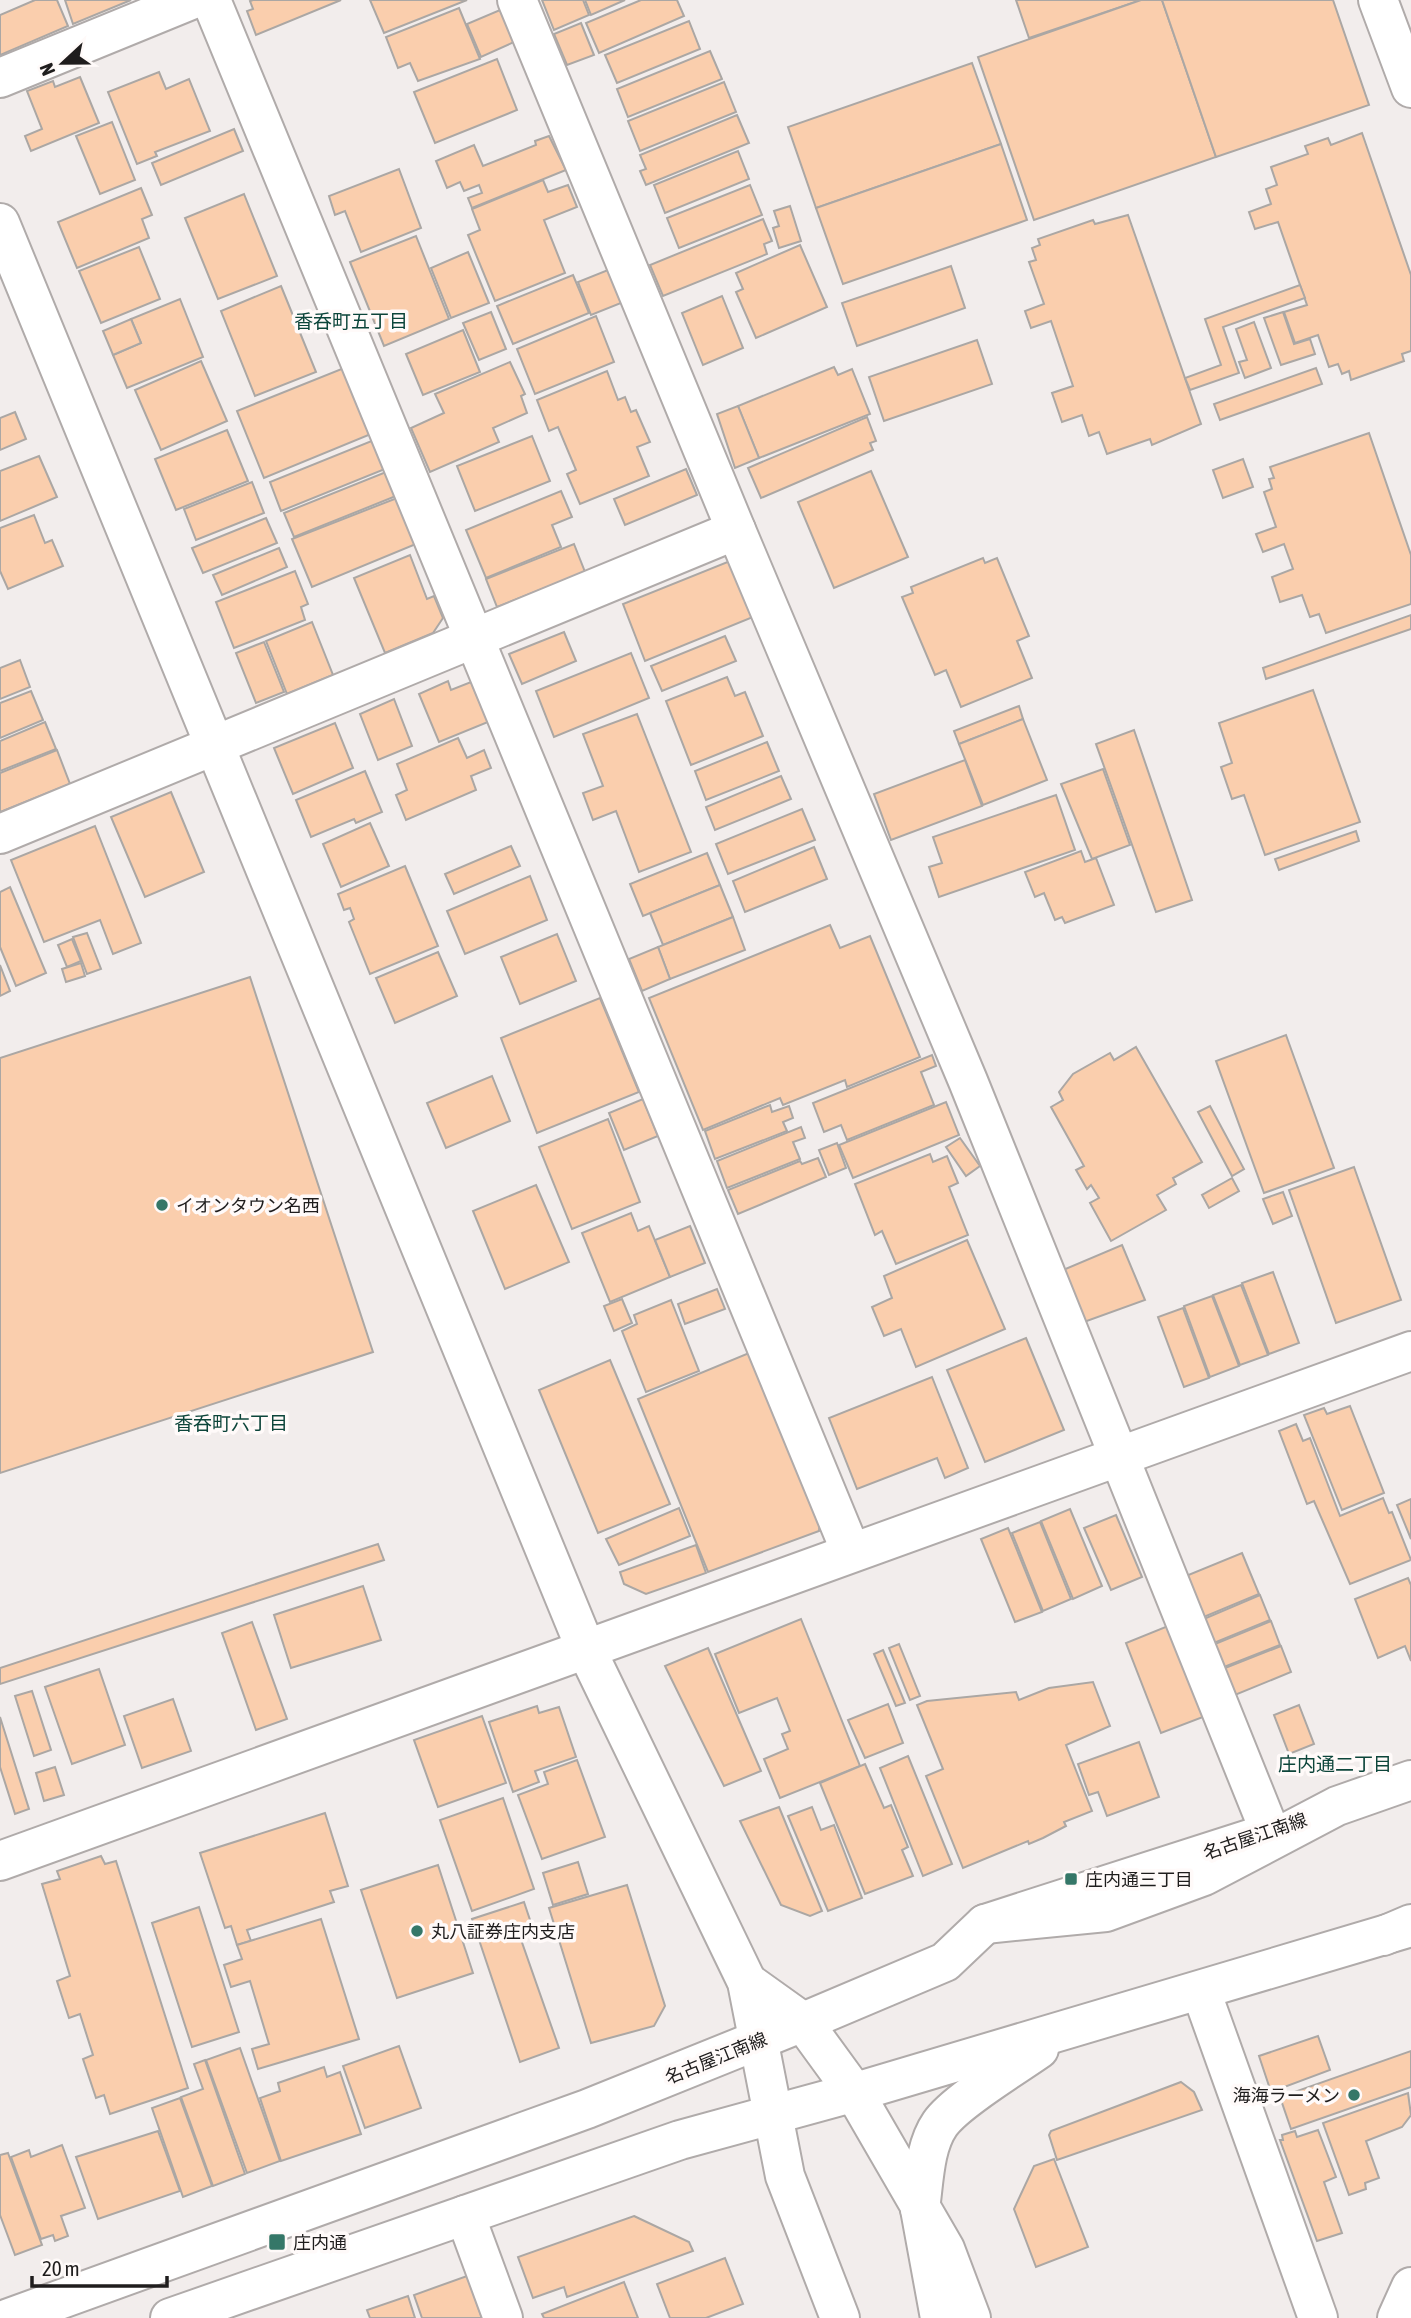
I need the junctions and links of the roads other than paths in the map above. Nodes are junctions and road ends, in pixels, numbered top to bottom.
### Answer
1 (191, 0) edge
2 (211, 0) edge
3 (517, 0) edge
4 (1378, 0) edge
5 (0, 78) edge
6 (1411, 88) edge
7 (0, 223) edge
8 (736, 530) junction
9 (474, 638) junction
10 (215, 744) junction
11 (0, 834) edge
12 (1411, 1351) edge
13 (1120, 1457) junction
14 (851, 1552) junction
15 (585, 1647) junction
16 (1411, 1780) edge
17 (1270, 1832) junction
18 (0, 1861) edge
19 (985, 1924) junction
20 (1402, 1929) edge
21 (747, 1982) junction
22 (1202, 1991) junction
23 (803, 2022) junction
24 (1067, 2030) junction
25 (759, 2040) junction
26 (854, 2092) junction
27 (774, 2115) junction
28 (920, 2209) junction
29 (465, 2215) junction
30 (1411, 2287) edge
31 (9, 2318) edge
32 (170, 2318) edge
33 (503, 2318) edge
34 (840, 2318) edge
35 (940, 2318) edge
36 (971, 2318) edge
37 (1318, 2318) edge
38 (1397, 2318) edge

1 - 5 main road
2 - 9 main road
3 - 8 main road
4 - 6 main road
7 - 10 main road
8 - 9 main road
8 - 13 main road
9 - 10 main road
9 - 14 main road
10 - 11 main road
10 - 15 main road
12 - 13 main road
13 - 14 main road
13 - 17 main road
14 - 15 main road
15 - 18 main road
15 - 21 main road
16 - 17 main road, 名古屋江南線
16 - 19 main road
17 - 19 main road, 名古屋江南線
19 - 23 main road, 名古屋江南線
20 - 22 main road
21 - 23 main road
21 - 25 main road
22 - 24 main road
22 - 37 main road
23 - 25 main road, 名古屋江南線
23 - 26 main road
24 - 26 main road
24 - 28 main road
25 - 27 main road
25 - 31 main road, 名古屋江南線
26 - 27 main road
26 - 28 main road
27 - 29 main road
27 - 34 main road
28 - 35 main road
28 - 36 main road
29 - 32 main road
29 - 33 main road
30 - 38 main road

